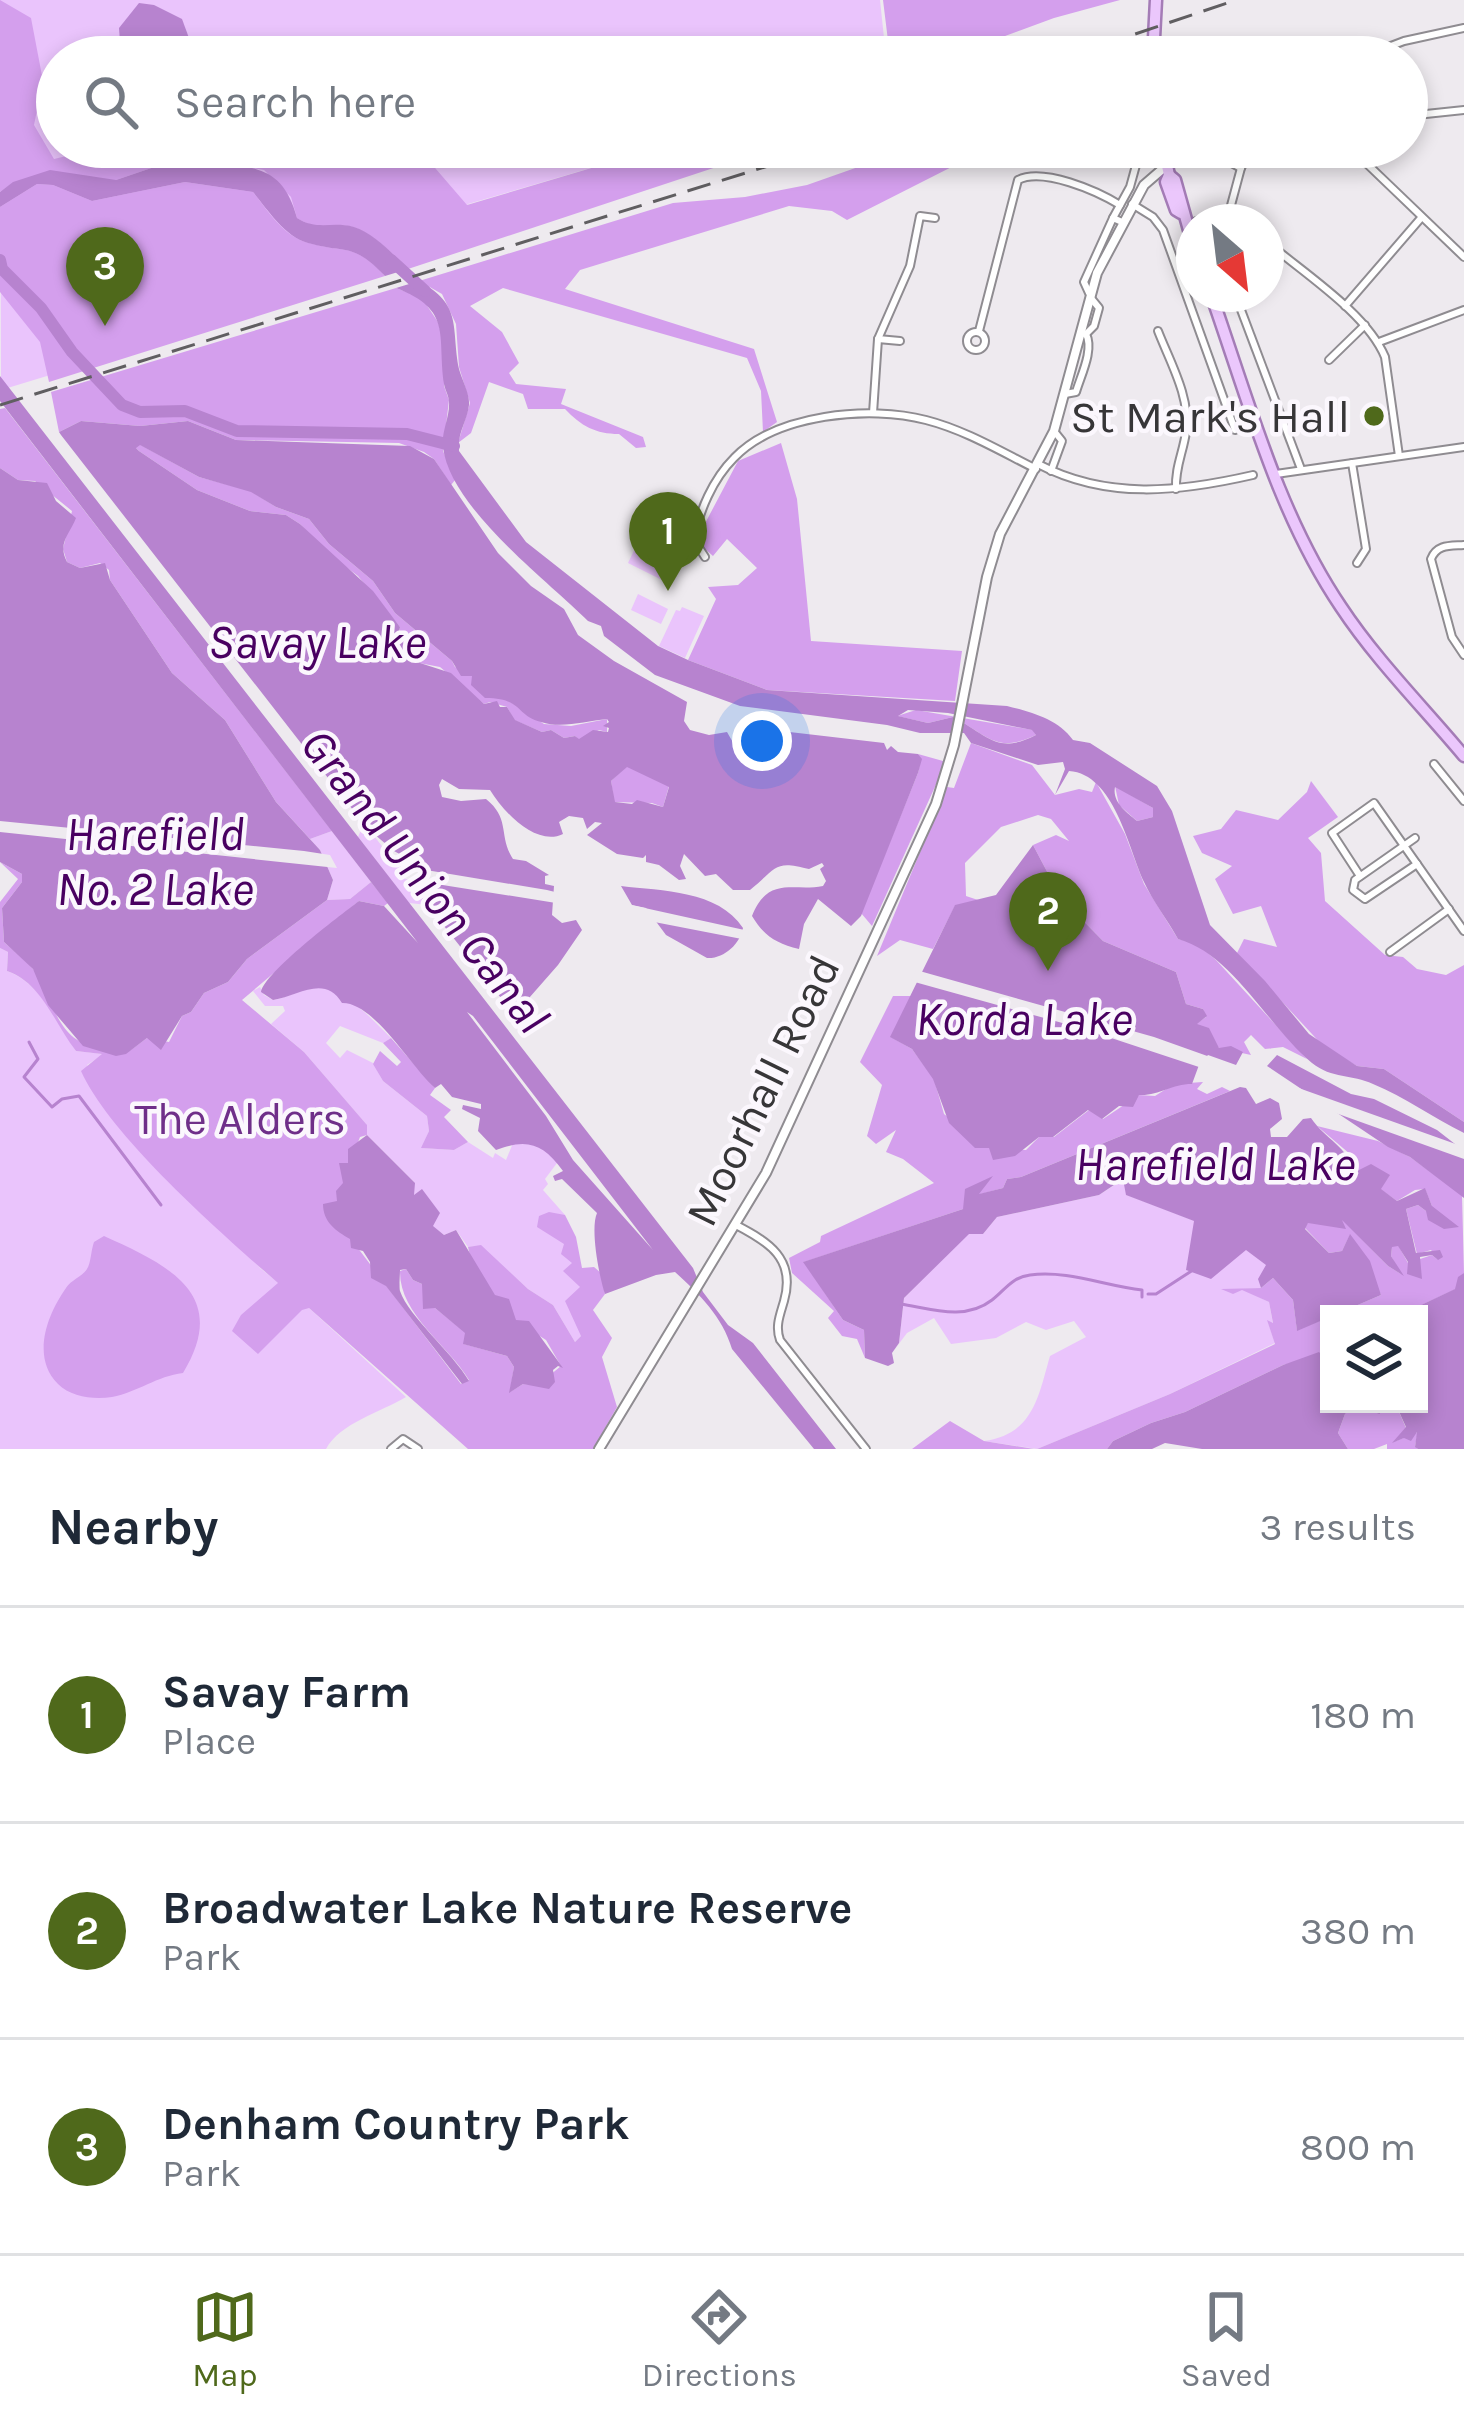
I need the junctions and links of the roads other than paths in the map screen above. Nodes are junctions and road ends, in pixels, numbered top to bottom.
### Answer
1 (1156, 0) edge
2 (1464, 28) edge
3 (1154, 36) edge
4 (1427, 36) edge
5 (1464, 110) edge
6 (1428, 114) edge
7 (1135, 168) edge
8 (1166, 168) edge
9 (1240, 168) edge
10 (1374, 168) edge
11 (1167, 171) junction
12 (1132, 204) junction
13 (1231, 204) edge
14 (1120, 205) junction
15 (1176, 210) edge
16 (935, 218) dead end
17 (1421, 218) junction
18 (1118, 220) junction
19 (1284, 256) edge
20 (1464, 257) edge
21 (1176, 267) edge
22 (1344, 307) junction
23 (1464, 310) edge
24 (1192, 312) edge
25 (1217, 312) edge
26 (1242, 312) edge
27 (1365, 325) junction
28 (979, 331) dead end
29 (1158, 331) dead end
30 (878, 338) junction
31 (900, 341) dead end
32 (1379, 342) junction
33 (1329, 360) dead end
34 (873, 413) junction
35 (1235, 430) dead end
36 (1054, 431) junction
37 (1464, 447) edge
38 (1399, 456) junction
39 (1352, 463) junction
40 (1037, 467) junction
41 (1301, 469) junction
42 (1051, 471) junction
43 (1276, 474) junction
44 (1253, 475) dead end
45 (1176, 489) junction
46 (1464, 545) edge
47 (705, 557) dead end
48 (1357, 562) dead end
49 (1463, 653) edge
50 (1464, 756) edge
51 (1433, 764) dead end
52 (1464, 780) edge
53 (1453, 788) junction
54 (1464, 801) edge
55 (1414, 838) dead end
56 (1404, 845) junction
57 (1417, 864) junction
58 (1360, 876) junction
59 (1449, 909) junction
60 (1464, 933) edge
61 (1390, 952) dead end
62 (736, 1225) junction
63 (391, 1449) edge
64 (418, 1449) edge
65 (599, 1449) edge
66 (866, 1449) edge

1 - 3 main road
2 - 4 street
5 - 6 street
7 - 14 street
8 - 11 main road
9 - 13 street
10 - 17 street
11 - 12 street, Moorhall Road
11 - 15 main road
12 - 18 street, Moorhall Road
12 - 21 street
14 - 18 street
14 - 28 street
16 - 30 street
17 - 20 street
17 - 22 street
18 - 36 street, Moorhall Road
19 - 22 street
22 - 27 street
23 - 32 street
24 - 35 street
25 - 43 main road
26 - 41 street
27 - 32 street
27 - 33 street
29 - 45 street
30 - 31 street
30 - 34 street
32 - 38 street
34 - 40 street
34 - 47 street
36 - 40 street, Moorhall Road
36 - 42 street
37 - 38 street
38 - 39 street
39 - 41 street
39 - 48 street
40 - 42 street
40 - 62 street, Moorhall Road
41 - 43 street
42 - 45 street
43 - 50 main road
44 - 45 street
46 - 49 street
51 - 53 street
52 - 53 street
53 - 54 street
55 - 56 street
56 - 57 street
56 - 58 street
56 - 58 street
57 - 58 street
57 - 59 street
59 - 60 street
59 - 61 street
62 - 65 street, Moorhall Road
62 - 66 street
63 - 64 street

